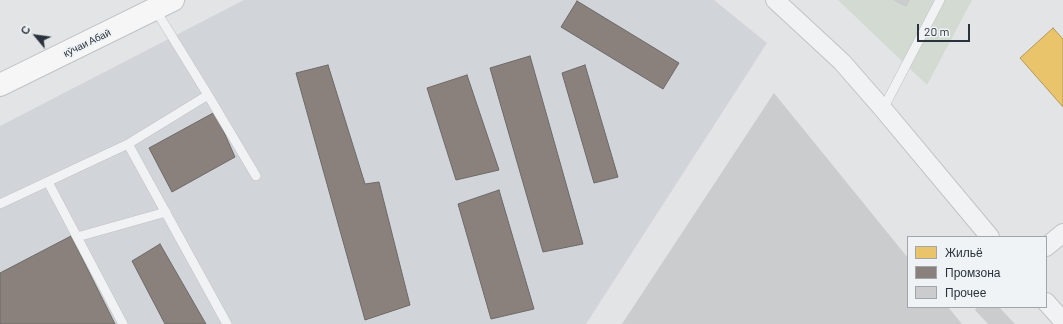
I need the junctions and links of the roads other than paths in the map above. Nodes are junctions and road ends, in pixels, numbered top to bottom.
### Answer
1 (775, 0) edge
2 (940, 0) edge
3 (164, 4) edge
4 (0, 85) edge
5 (208, 95) junction
6 (883, 109) junction
7 (128, 144) junction
8 (256, 176) dead end
9 (48, 182) junction
10 (0, 204) edge
11 (166, 212) junction
12 (1063, 233) edge
13 (989, 236) edge
14 (77, 237) junction
15 (1047, 246) edge
16 (1047, 303) edge
17 (1063, 321) edge
18 (123, 324) edge
19 (228, 324) edge

1 - 6 street
2 - 6 lane
3 - 4 street, кӯчаи Абаӣ
3 - 5 lane
5 - 7 lane
5 - 8 lane
6 - 13 street
7 - 9 lane
7 - 11 lane
9 - 10 lane
9 - 14 lane
11 - 14 lane
11 - 19 lane
12 - 15 street
14 - 18 lane
16 - 17 street

